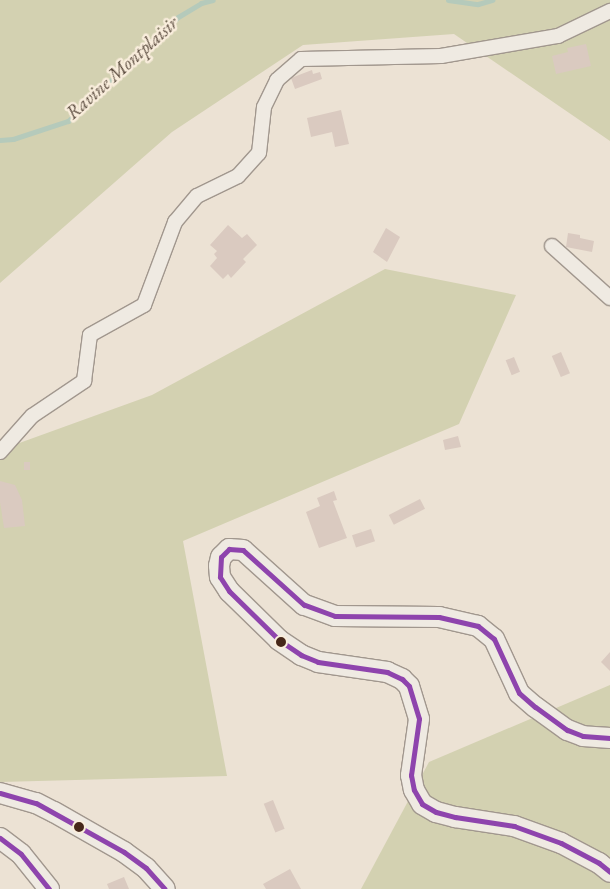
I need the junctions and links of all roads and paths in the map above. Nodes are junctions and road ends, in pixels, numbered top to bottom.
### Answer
1 (610, 11) edge
2 (552, 246) dead end
3 (610, 298) edge
4 (0, 452) edge
5 (610, 738) edge
6 (0, 793) edge
7 (0, 838) edge
8 (610, 872) edge
9 (49, 889) edge
10 (165, 889) edge

1 - 4 street
2 - 3 street
5 - 8 main road
6 - 10 main road
7 - 9 main road

